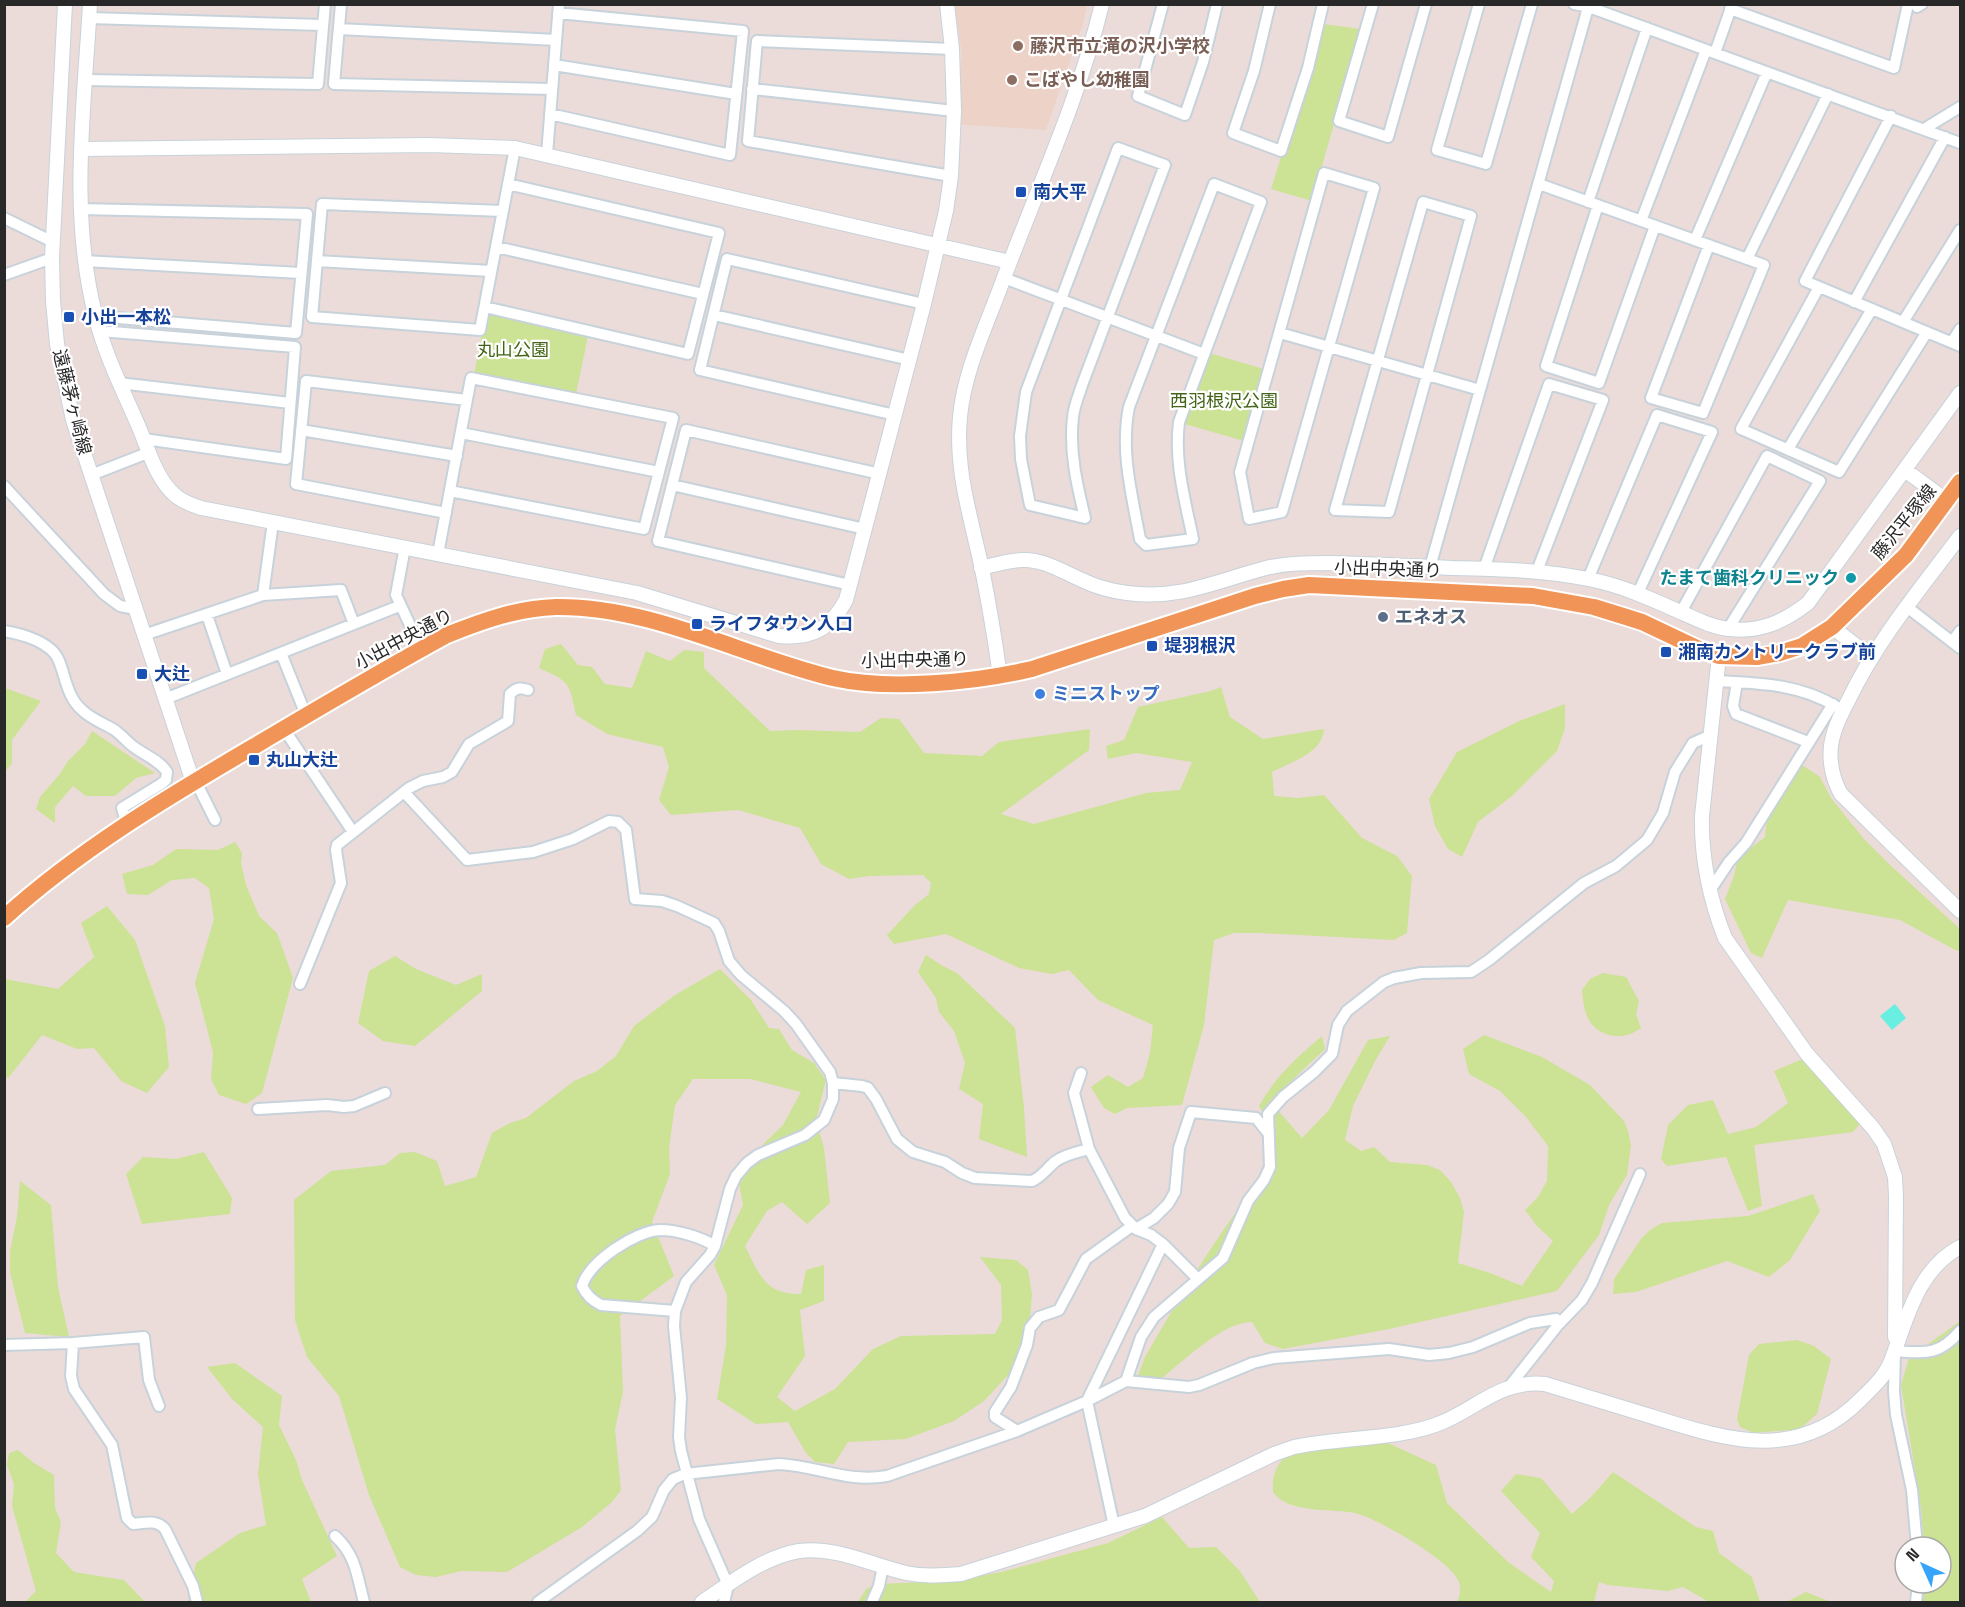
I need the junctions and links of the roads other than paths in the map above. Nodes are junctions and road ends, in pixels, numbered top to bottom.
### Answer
1 (65, 4) edge
2 (325, 4) edge
3 (340, 4) edge
4 (947, 4) edge
5 (1102, 4) edge
6 (1163, 4) edge
7 (1217, 4) edge
8 (1270, 4) edge
9 (1323, 4) edge
10 (1373, 4) edge
11 (1426, 4) edge
12 (1479, 4) edge
13 (1532, 4) edge
14 (1574, 4) edge
15 (1908, 4) edge
16 (1589, 6) edge
17 (1731, 7) edge
18 (559, 9) edge
19 (90, 11) edge
20 (323, 25) junction
21 (1647, 28) junction
22 (339, 29) junction
23 (556, 40) junction
24 (952, 49) junction
25 (1710, 51) junction
26 (554, 65) junction
27 (1767, 72) junction
28 (86, 80) junction
29 (752, 89) junction
30 (552, 90) junction
31 (736, 94) junction
32 (1828, 94) junction
33 (1960, 107) edge
34 (954, 111) junction
35 (550, 114) junction
36 (1891, 116) junction
37 (1924, 129) junction
38 (1946, 137) junction
39 (1960, 143) edge
40 (515, 148) junction
41 (81, 149) junction
42 (547, 154) junction
43 (951, 176) junction
44 (508, 184) junction
45 (1539, 184) junction
46 (1593, 203) junction
47 (80, 209) junction
48 (503, 211) junction
49 (4, 218) edge
50 (1641, 221) junction
51 (1655, 226) junction
52 (1960, 230) edge
53 (1695, 240) junction
54 (53, 242) junction
55 (939, 244) junction
56 (1709, 245) junction
57 (496, 247) junction
58 (52, 258) junction
59 (1747, 259) junction
60 (84, 261) junction
61 (317, 261) junction
62 (1010, 262) junction
63 (491, 272) junction
64 (301, 273) junction
65 (4, 275) edge
66 (1004, 278) junction
67 (1819, 287) junction
68 (704, 294) junction
69 (1061, 300) junction
70 (1854, 302) junction
71 (924, 304) junction
72 (485, 307) junction
73 (1872, 309) junction
74 (714, 315) junction
75 (95, 316) junction
76 (1108, 318) junction
77 (1903, 322) junction
78 (1960, 329) edge
79 (100, 331) junction
80 (1927, 332) junction
81 (1280, 333) junction
82 (1156, 336) junction
83 (1956, 344) edge
84 (1329, 347) junction
85 (1204, 354) junction
86 (910, 360) junction
87 (1378, 361) junction
88 (1427, 375) junction
89 (120, 383) junction
90 (1480, 390) junction
91 (1960, 393) edge
92 (467, 400) junction
93 (290, 403) junction
94 (895, 415) junction
95 (301, 430) junction
96 (461, 434) junction
97 (144, 439) junction
98 (1788, 449) junction
99 (150, 452) junction
100 (457, 456) junction
101 (1905, 470) junction
102 (659, 472) junction
103 (879, 474) junction
104 (91, 475) junction
105 (1960, 482) edge
106 (672, 485) junction
107 (4, 486) edge
108 (450, 491) junction
109 (1947, 501) junction
110 (446, 513) junction
111 (273, 522) junction
112 (865, 529) junction
113 (1960, 536) edge
114 (405, 547) junction
115 (438, 554) junction
116 (1430, 567) junction
117 (981, 568) junction
118 (1484, 569) junction
119 (1537, 571) junction
120 (1588, 579) junction
121 (850, 585) junction
122 (1638, 593) junction
123 (263, 595) junction
124 (399, 606) junction
125 (1907, 607) junction
126 (136, 609) junction
127 (1681, 612) junction
128 (207, 615) junction
129 (354, 624) junction
130 (1832, 627) junction
131 (1728, 629) junction
132 (4, 631) edge
133 (1960, 631) edge
134 (144, 635) junction
135 (1956, 645) edge
136 (421, 649) junction
137 (281, 653) junction
138 (1719, 656) junction
139 (1871, 657) junction
140 (227, 674) junction
141 (1000, 676) junction
142 (1716, 681) junction
143 (1737, 682) junction
144 (528, 690) dead end
145 (165, 699) junction
146 (1838, 707) junction
147 (306, 715) junction
148 (284, 729) junction
149 (1711, 735) junction
150 (1808, 742) junction
151 (193, 782) junction
152 (404, 792) junction
153 (215, 819) dead end
154 (127, 825) junction
155 (353, 832) junction
156 (1711, 890) junction
157 (1960, 911) edge
158 (4, 918) edge
159 (300, 984) dead end
160 (1081, 1073) dead end
161 (833, 1083) junction
162 (385, 1093) dead end
163 (258, 1110) dead end
164 (1268, 1133) junction
165 (1089, 1149) junction
166 (1640, 1174) dead end
167 (1134, 1227) junction
168 (1163, 1244) junction
169 (715, 1246) junction
170 (1960, 1247) edge
171 (1198, 1279) junction
172 (675, 1311) junction
173 (1558, 1325) junction
174 (1960, 1331) edge
175 (73, 1343) junction
176 (4, 1345) edge
177 (1894, 1351) junction
178 (1126, 1381) junction
179 (1508, 1388) junction
180 (1087, 1401) junction
181 (159, 1406) dead end
182 (1017, 1431) junction
183 (685, 1474) junction
184 (1114, 1527) junction
185 (1916, 1535) edge
186 (335, 1536) dead end
187 (883, 1566) junction
188 (728, 1585) junction
189 (197, 1602) edge
190 (364, 1602) edge
191 (538, 1602) edge
192 (702, 1602) edge
193 (724, 1602) edge
194 (872, 1602) edge

1 - 54 street, 遠藤茅ヶ崎線
2 - 20 street
3 - 22 street
4 - 24 street
5 - 62 street
6 - 7 street
8 - 9 street
10 - 11 street
12 - 13 street
14 - 16 street
15 - 17 street
16 - 21 street
16 - 45 street
17 - 25 street
18 - 23 street
18 - 31 street
19 - 20 street
19 - 28 street
20 - 28 street
21 - 25 street
21 - 46 street
22 - 23 street
22 - 30 street
23 - 26 street
24 - 29 street
24 - 34 street
25 - 27 street
25 - 50 street
26 - 30 street
26 - 31 street
27 - 32 street
27 - 53 street
28 - 41 street
29 - 34 street
29 - 43 street
30 - 35 street
31 - 35 street
32 - 36 street
32 - 59 street
33 - 37 street
34 - 43 street
35 - 42 street
36 - 37 street
36 - 67 street
37 - 38 street
38 - 39 street
38 - 70 street
40 - 41 street
40 - 42 street
40 - 44 street
41 - 47 street
42 - 55 street
43 - 55 street
44 - 48 street
44 - 68 street
45 - 46 street
45 - 90 street
46 - 50 street
46 - 51 street
47 - 60 street
47 - 64 street
48 - 57 street
48 - 61 street
49 - 54 street
50 - 51 street
51 - 53 street
52 - 77 street
53 - 56 street
54 - 58 street, 遠藤茅ヶ崎線
55 - 62 street
55 - 71 street
56 - 59 street
56 - 59 street
57 - 63 street
57 - 68 street
58 - 65 street
58 - 104 street, 遠藤茅ヶ崎線
60 - 64 street
60 - 75 street
61 - 63 street
61 - 72 street
62 - 66 street
63 - 72 street
64 - 75 street
66 - 69 street
66 - 117 street
67 - 70 street
67 - 98 street
68 - 72 street
69 - 76 street
69 - 76 street
69 - 76 street
70 - 73 street
71 - 74 street
71 - 86 street
73 - 77 street
73 - 98 street
74 - 86 street
74 - 94 street
75 - 79 street
76 - 82 street
77 - 80 street
78 - 83 street
79 - 89 street
79 - 93 street
80 - 83 street
80 - 98 street
81 - 84 street
81 - 84 street
81 - 84 street
82 - 85 street
82 - 85 street
82 - 85 street
84 - 87 street
86 - 94 street
87 - 88 street
87 - 88 street
87 - 88 street
88 - 90 street
89 - 93 street
89 - 97 street
90 - 116 street
91 - 101 street
92 - 95 street
92 - 96 street
92 - 102 street
93 - 97 street
94 - 103 street
95 - 100 street
95 - 110 street
96 - 100 street
96 - 102 street
97 - 99 street
99 - 104 street
99 - 111 street
100 - 108 street
101 - 109 street
101 - 131 street
102 - 108 street
103 - 106 street
103 - 112 street
104 - 126 street, 遠藤茅ヶ崎線
105 - 109 main road, 藤沢平塚線
106 - 112 street
106 - 121 street
107 - 126 street
108 - 110 street
109 - 130 main road, 藤沢平塚線
110 - 115 street
111 - 114 street
111 - 123 street
112 - 121 street
113 - 125 street
114 - 115 street
114 - 124 street
115 - 121 street
116 - 117 street
116 - 118 street
117 - 141 street
118 - 119 street
118 - 119 street
119 - 120 street
120 - 122 street
120 - 122 street
122 - 127 street
123 - 128 street
123 - 129 street
124 - 129 street
124 - 136 street
125 - 135 street
125 - 139 street
126 - 134 street, 遠藤茅ヶ崎線
127 - 131 street
127 - 131 street
128 - 134 street
128 - 140 street
129 - 137 street
130 - 138 main road, 藤沢平塚線
130 - 139 street
132 - 154 street
133 - 135 street
134 - 145 street, 遠藤茅ヶ崎線
136 - 141 main road, 小出中央通り
136 - 147 main road, 小出中央通り
137 - 140 street
137 - 147 street
138 - 141 main road, 小出中央通り
138 - 142 street
139 - 146 street
140 - 145 street
142 - 143 street
142 - 149 street
143 - 146 street
143 - 150 street
144 - 152 street
145 - 151 street, 遠藤茅ヶ崎線
146 - 150 street
146 - 157 street
147 - 148 main road, 小出中央通り
148 - 151 main road, 小出中央通り
148 - 155 street
149 - 156 street
149 - 164 street
150 - 156 street
151 - 153 street
151 - 154 main road, 小出中央通り
152 - 155 street
152 - 161 street
154 - 158 main road, 小出中央通り
155 - 159 street
156 - 177 street
160 - 165 street
161 - 165 street
161 - 169 street
162 - 163 street
164 - 167 street
164 - 171 street
165 - 167 street
166 - 173 street
167 - 168 street
167 - 182 street
168 - 171 street
168 - 180 street
169 - 172 street
169 - 172 street
170 - 177 street
171 - 178 street
172 - 183 street
173 - 178 street
173 - 179 street
174 - 177 street
175 - 176 street
175 - 181 street
175 - 189 street
177 - 179 street
177 - 185 street
178 - 180 street
179 - 184 street
180 - 182 street
180 - 184 street
182 - 183 street
183 - 188 street
183 - 191 street
184 - 187 street
186 - 190 street
187 - 188 street
187 - 194 street
188 - 192 street
188 - 193 street

